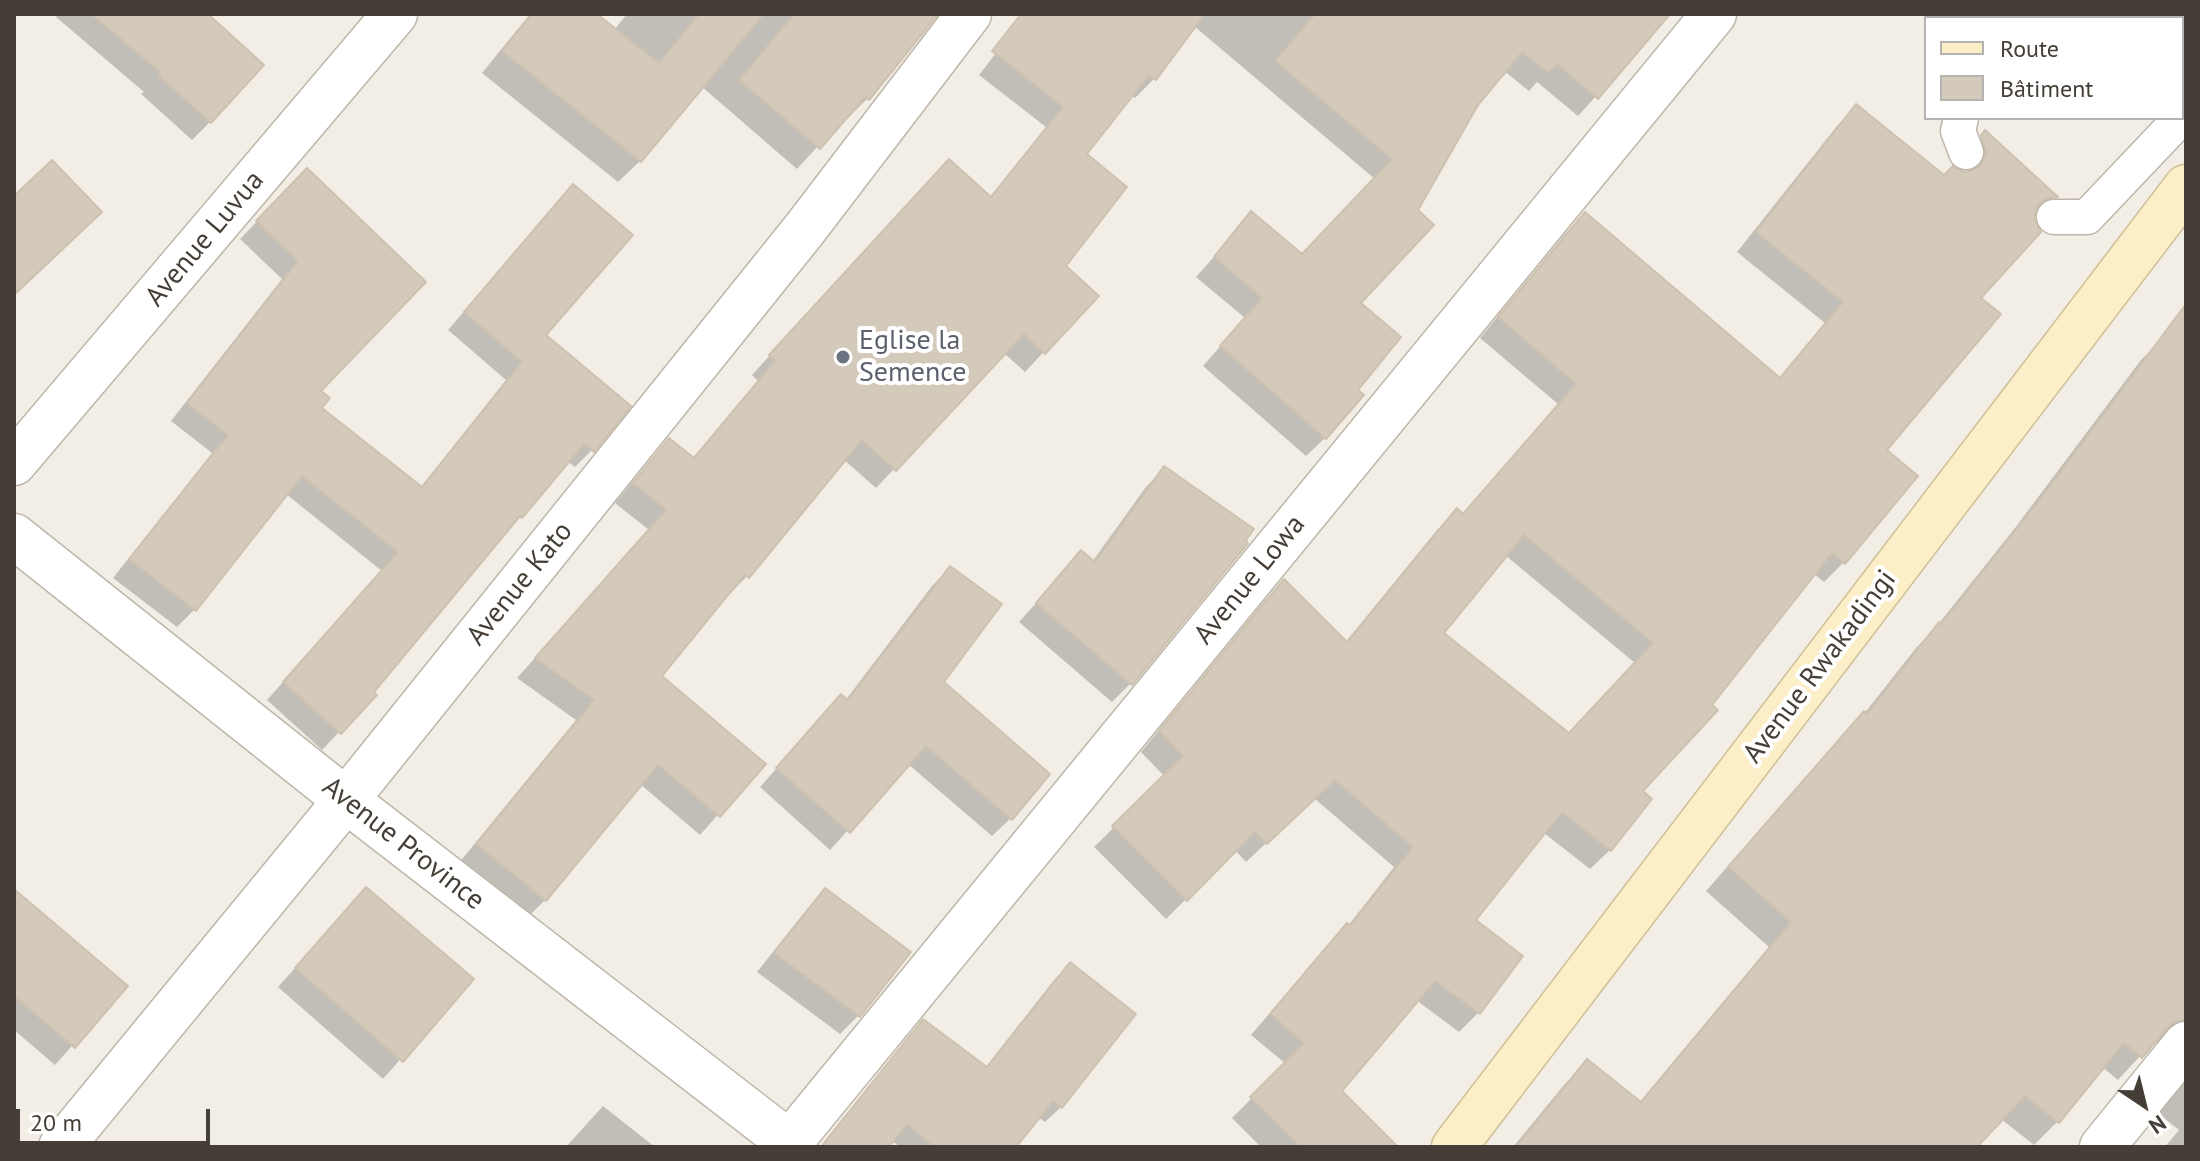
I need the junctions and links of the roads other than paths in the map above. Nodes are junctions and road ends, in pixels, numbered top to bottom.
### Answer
1 (395, 14) edge
2 (969, 14) edge
3 (1714, 14) edge
4 (1961, 120) edge
5 (2179, 120) edge
6 (1966, 152) dead end
7 (2186, 187) edge
8 (2054, 217) dead end
9 (14, 463) edge
10 (14, 536) edge
11 (346, 800) junction
12 (2186, 1044) edge
13 (790, 1146) edge
14 (61, 1147) edge
15 (1454, 1147) edge
16 (2102, 1147) edge

1 - 9 street, Avenue Luvua
2 - 11 street, Avenue Kato
3 - 13 street, Avenue Lowa
4 - 6 lane
5 - 8 lane
7 - 15 street, Avenue Rwakadingi
10 - 11 street, Avenue Province
11 - 13 street, Avenue Province
11 - 14 street, Avenue Kato
12 - 16 street

